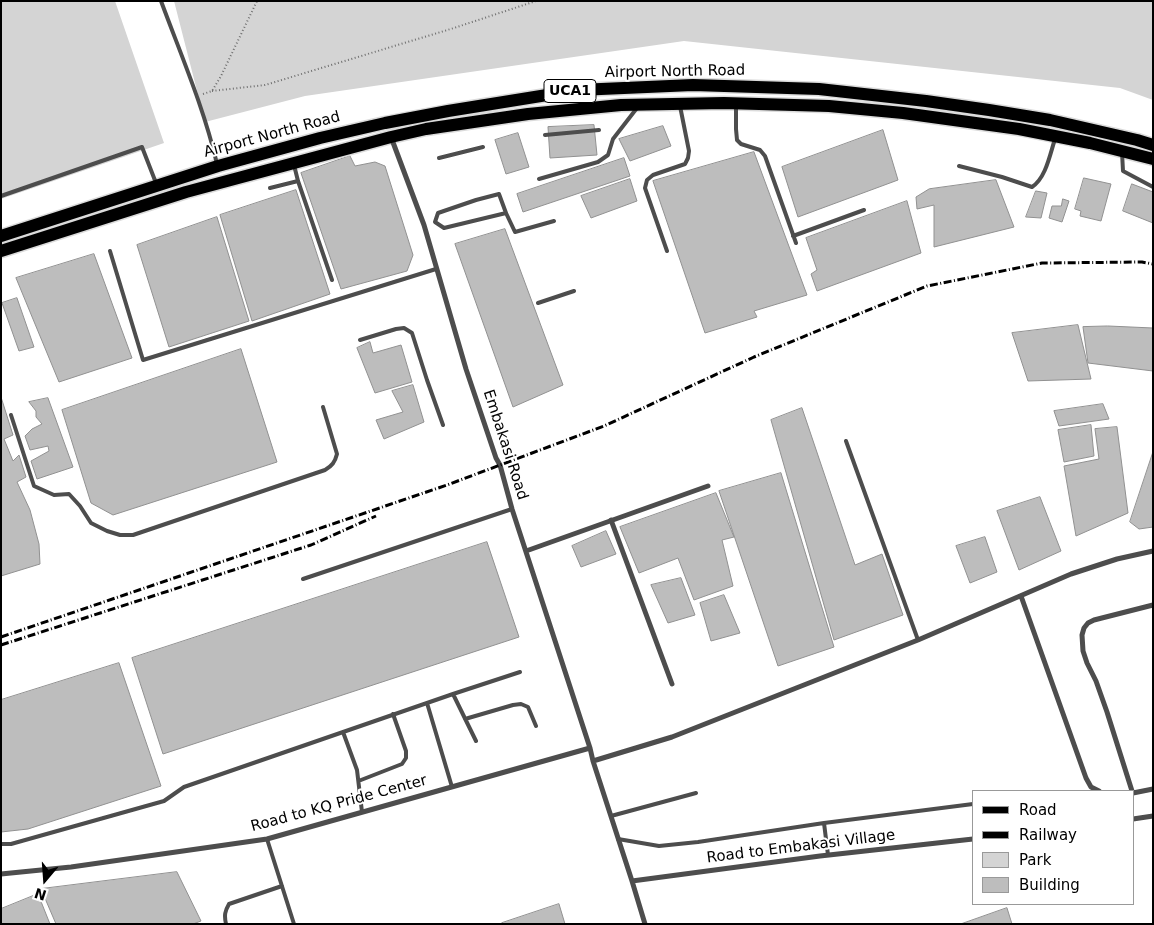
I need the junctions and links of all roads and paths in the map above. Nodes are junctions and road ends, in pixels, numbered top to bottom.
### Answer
1 (161, 1) edge
2 (257, 1) edge
3 (536, 1) edge
4 (212, 90) junction
5 (198, 97) junction
6 (736, 103) junction
7 (640, 104) junction
8 (679, 104) junction
9 (599, 130) dead end
10 (545, 135) dead end
11 (391, 136) junction
12 (1056, 137) junction
13 (1153, 145) edge
14 (483, 147) dead end
15 (1122, 151) junction
16 (439, 158) dead end
17 (1153, 159) edge
18 (293, 163) junction
19 (218, 166) junction
20 (958, 166) dead end
21 (539, 179) dead end
22 (298, 181) junction
23 (157, 185) junction
24 (1153, 187) edge
25 (270, 188) dead end
26 (1, 196) edge
27 (864, 210) dead end
28 (506, 213) junction
29 (554, 221) dead end
30 (435, 222) junction
31 (424, 225) junction
32 (1, 236) edge
33 (793, 236) junction
34 (796, 243) dead end
35 (1, 251) edge
36 (667, 251) dead end
37 (110, 252) dead end
38 (436, 269) junction
39 (332, 280) dead end
40 (574, 291) dead end
41 (538, 303) dead end
42 (360, 340) dead end
43 (323, 407) dead end
44 (11, 414) dead end
45 (443, 425) dead end
46 (846, 441) dead end
47 (708, 486) dead end
48 (512, 509) junction
49 (611, 520) junction
50 (1153, 550) edge
51 (526, 551) junction
52 (303, 579) dead end
53 (1021, 596) junction
54 (1153, 605) edge
55 (918, 640) junction
56 (520, 672) dead end
57 (672, 684) dead end
58 (453, 694) junction
59 (427, 703) junction
60 (393, 714) junction
61 (465, 719) junction
62 (536, 726) dead end
63 (343, 732) junction
64 (476, 741) dead end
65 (590, 748) junction
66 (593, 761) junction
67 (361, 780) dead end
68 (452, 787) junction
69 (1153, 789) edge
70 (1097, 790) edge
71 (1132, 790) edge
72 (696, 793) dead end
73 (1134, 793) edge
74 (972, 804) edge
75 (362, 812) junction
76 (611, 816) junction
77 (1153, 816) edge
78 (1134, 820) edge
79 (824, 823) junction
80 (267, 839) junction
81 (618, 839) junction
82 (972, 839) edge
83 (1, 844) edge
84 (828, 855) junction
85 (1, 874) edge
86 (632, 881) junction
87 (282, 886) junction
88 (226, 924) edge
89 (294, 924) edge
90 (644, 924) edge

1 - 5 lane
2 - 4 path
3 - 4 path
4 - 5 path
5 - 19 lane
6 - 8 main road, UCA1
6 - 12 main road, UCA1
6 - 33 lane
7 - 8 main road, UCA1
7 - 11 main road, UCA1
7 - 21 lane
8 - 36 lane
9 - 10 lane
11 - 18 main road, UCA1
11 - 31 street, Embakasi Road
12 - 15 main road, UCA1
12 - 20 lane
13 - 19 main road, Airport North Road / UCA1
14 - 16 lane
15 - 17 main road, UCA1
15 - 24 lane
18 - 22 lane
18 - 35 main road, UCA1
19 - 23 main road, Airport North Road / UCA1
22 - 25 lane
22 - 39 lane
23 - 26 lane
23 - 32 main road, Airport North Road / UCA1
27 - 33 lane
28 - 29 lane
28 - 30 lane
28 - 30 lane
30 - 31 lane
31 - 38 street, Embakasi Road
33 - 34 lane
37 - 38 lane
38 - 48 street, Embakasi Road
40 - 41 lane
42 - 45 lane
43 - 44 lane
46 - 55 lane
47 - 49 street
48 - 51 street, Embakasi Road
48 - 52 lane
49 - 51 street
49 - 57 street
50 - 53 street
51 - 65 street, Embakasi Road
53 - 55 street
53 - 70 street
54 - 71 street
55 - 66 street
56 - 58 lane
58 - 59 lane
58 - 61 lane
59 - 60 lane
59 - 68 lane
60 - 63 lane
60 - 67 lane
61 - 62 lane
61 - 64 lane
63 - 75 lane
63 - 83 lane
65 - 66 street, Embakasi Road
65 - 68 street, Road to KQ Pride Center
66 - 76 street, Embakasi Road
68 - 75 street, Road to KQ Pride Center
69 - 73 street
72 - 76 lane
74 - 79 lane
75 - 80 street, Road to KQ Pride Center
76 - 81 street, Embakasi Road
77 - 78 street
79 - 81 lane
79 - 84 lane
80 - 85 street, Road to KQ Pride Center
80 - 87 lane
81 - 86 street, Embakasi Road
82 - 84 street, Road to Embakasi Village
84 - 86 street, Road to Embakasi Village
86 - 90 street, Embakasi Road
87 - 88 lane
87 - 89 lane

